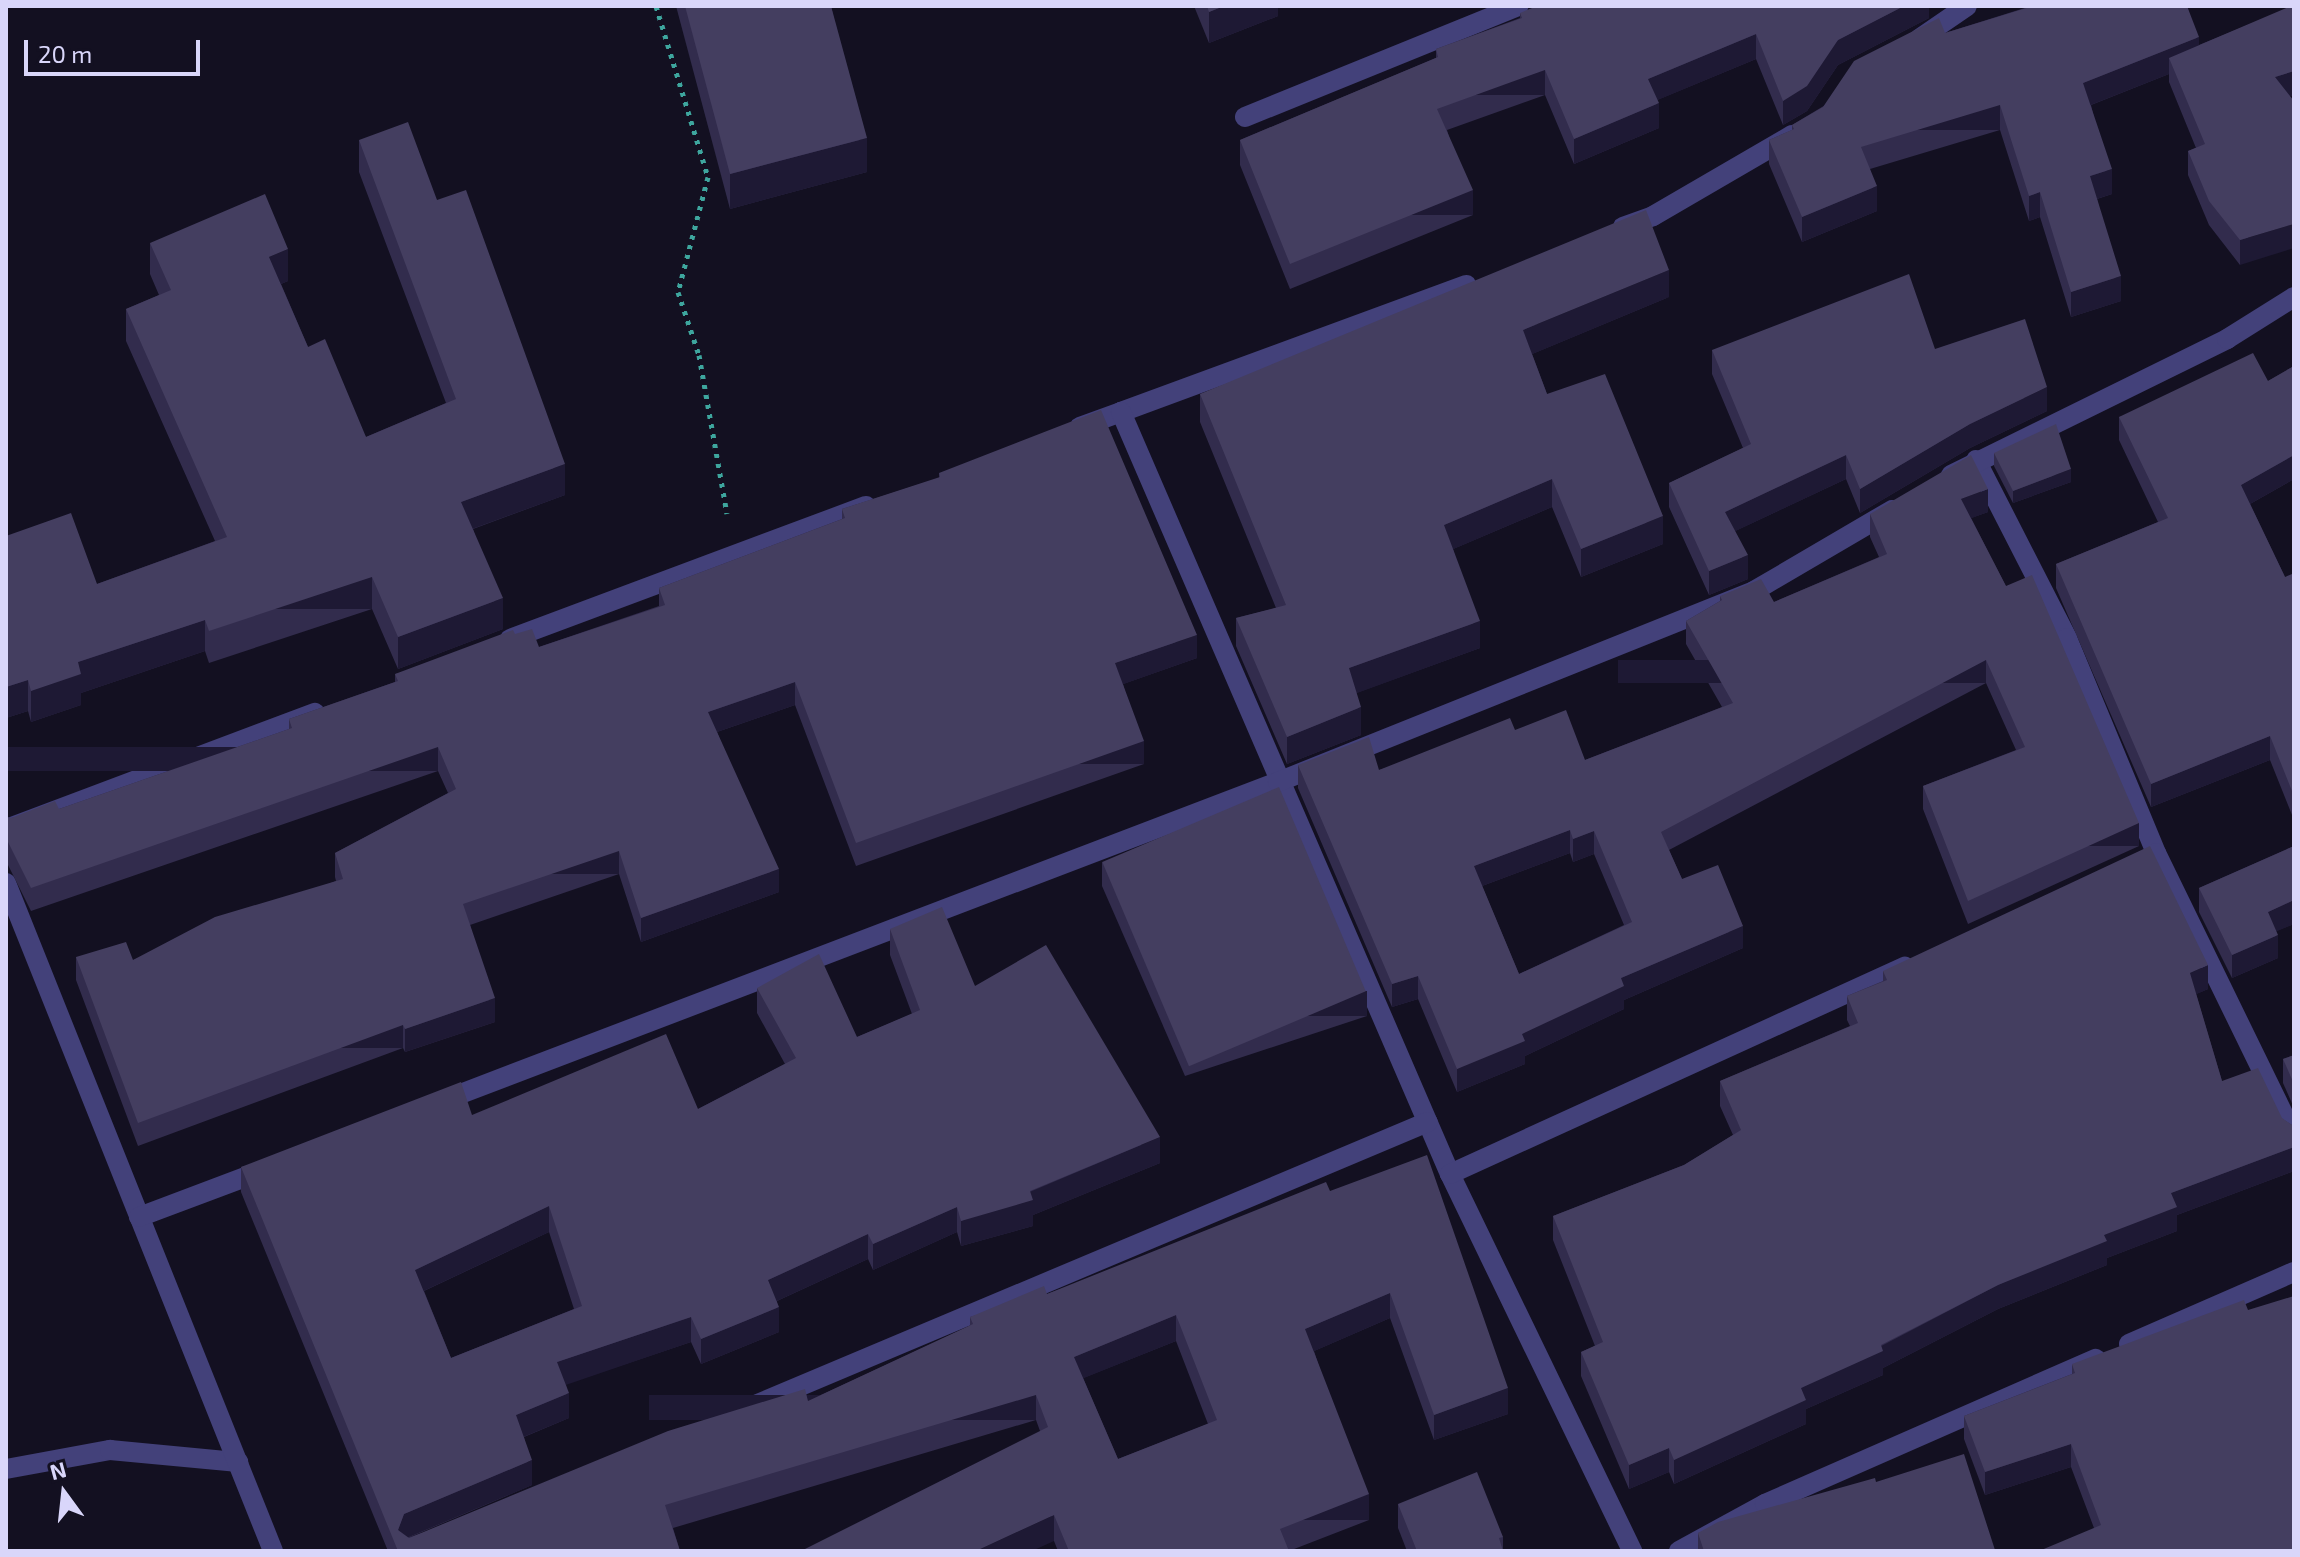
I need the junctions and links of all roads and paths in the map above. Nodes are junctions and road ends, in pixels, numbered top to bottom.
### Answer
1 (656, 6) edge
2 (1518, 6) edge
3 (1967, 6) edge
4 (1895, 51) edge
5 (1245, 117) dead end
6 (1816, 121) edge
7 (1608, 232) edge
8 (1490, 276) edge
9 (2294, 297) edge
10 (1121, 412) junction
11 (1061, 434) edge
12 (1976, 460) junction
13 (1937, 483) edge
14 (1911, 499) edge
15 (882, 500) edge
16 (733, 555) junction
17 (496, 644) edge
18 (333, 706) edge
19 (1278, 782) junction
20 (6, 829) edge
21 (6, 883) edge
22 (1926, 958) edge
23 (420, 1110) edge
24 (1428, 1122) junction
25 (2294, 1136) edge
26 (287, 1161) edge
27 (1450, 1174) junction
28 (139, 1217) junction
29 (2294, 1272) edge
30 (715, 1422) edge
31 (238, 1462) junction
32 (6, 1469) edge
33 (273, 1551) edge
34 (1632, 1551) edge
35 (1679, 1551) edge

1 - 16 path
2 - 5 street
3 - 4 street
6 - 7 street
8 - 10 street
9 - 12 street
10 - 11 street
10 - 19 street
12 - 13 street
12 - 25 street
14 - 19 street
15 - 16 street
16 - 17 street
18 - 20 street
19 - 23 street
19 - 24 street
21 - 28 street
22 - 27 street
24 - 27 street
24 - 30 street
26 - 28 street
27 - 34 street
28 - 31 street
29 - 35 street
31 - 32 street
31 - 33 street

